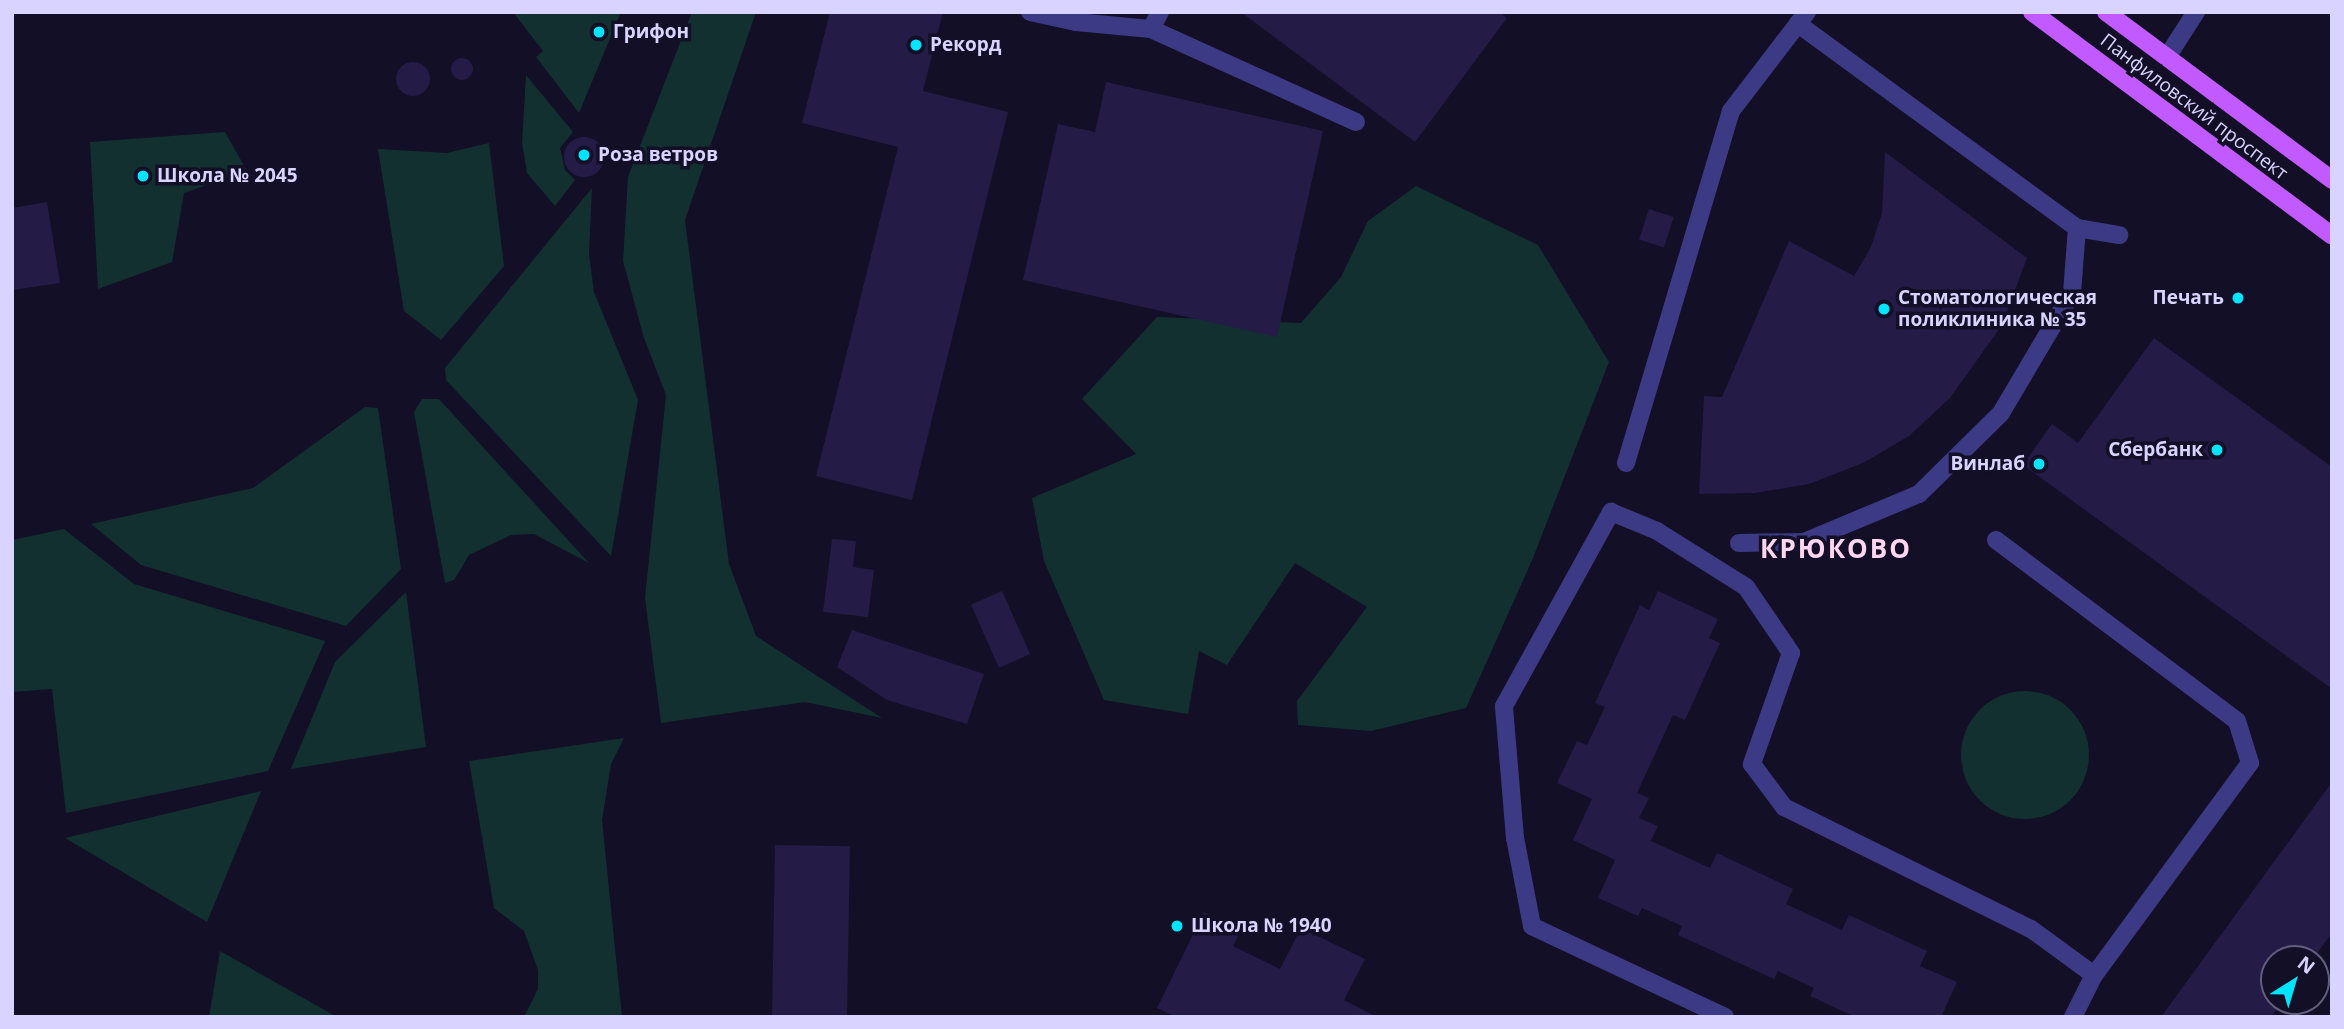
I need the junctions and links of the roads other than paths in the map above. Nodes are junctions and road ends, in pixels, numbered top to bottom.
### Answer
1 (1030, 12) edge
2 (1160, 12) edge
3 (2032, 12) edge
4 (2106, 12) edge
5 (2196, 12) edge
6 (1078, 17) edge
7 (1802, 18) edge
8 (1151, 29) junction
9 (2166, 57) junction
10 (1356, 122) dead end
11 (2332, 180) edge
12 (2077, 228) junction
13 (2119, 235) dead end
14 (2332, 236) edge
15 (1626, 463) dead end
16 (1996, 540) dead end
17 (1739, 543) dead end
18 (2094, 975) junction
19 (1725, 1017) edge
20 (2073, 1017) edge

1 - 6 lane
2 - 8 lane
3 - 14 main road, Панфиловский проспект
4 - 9 main road, Панфиловский проспект
5 - 9 lane
6 - 8 lane
7 - 12 lane
7 - 15 lane
8 - 10 lane
9 - 11 main road, Панфиловский проспект
12 - 13 lane
12 - 17 lane
16 - 18 lane
18 - 19 lane
18 - 20 lane

